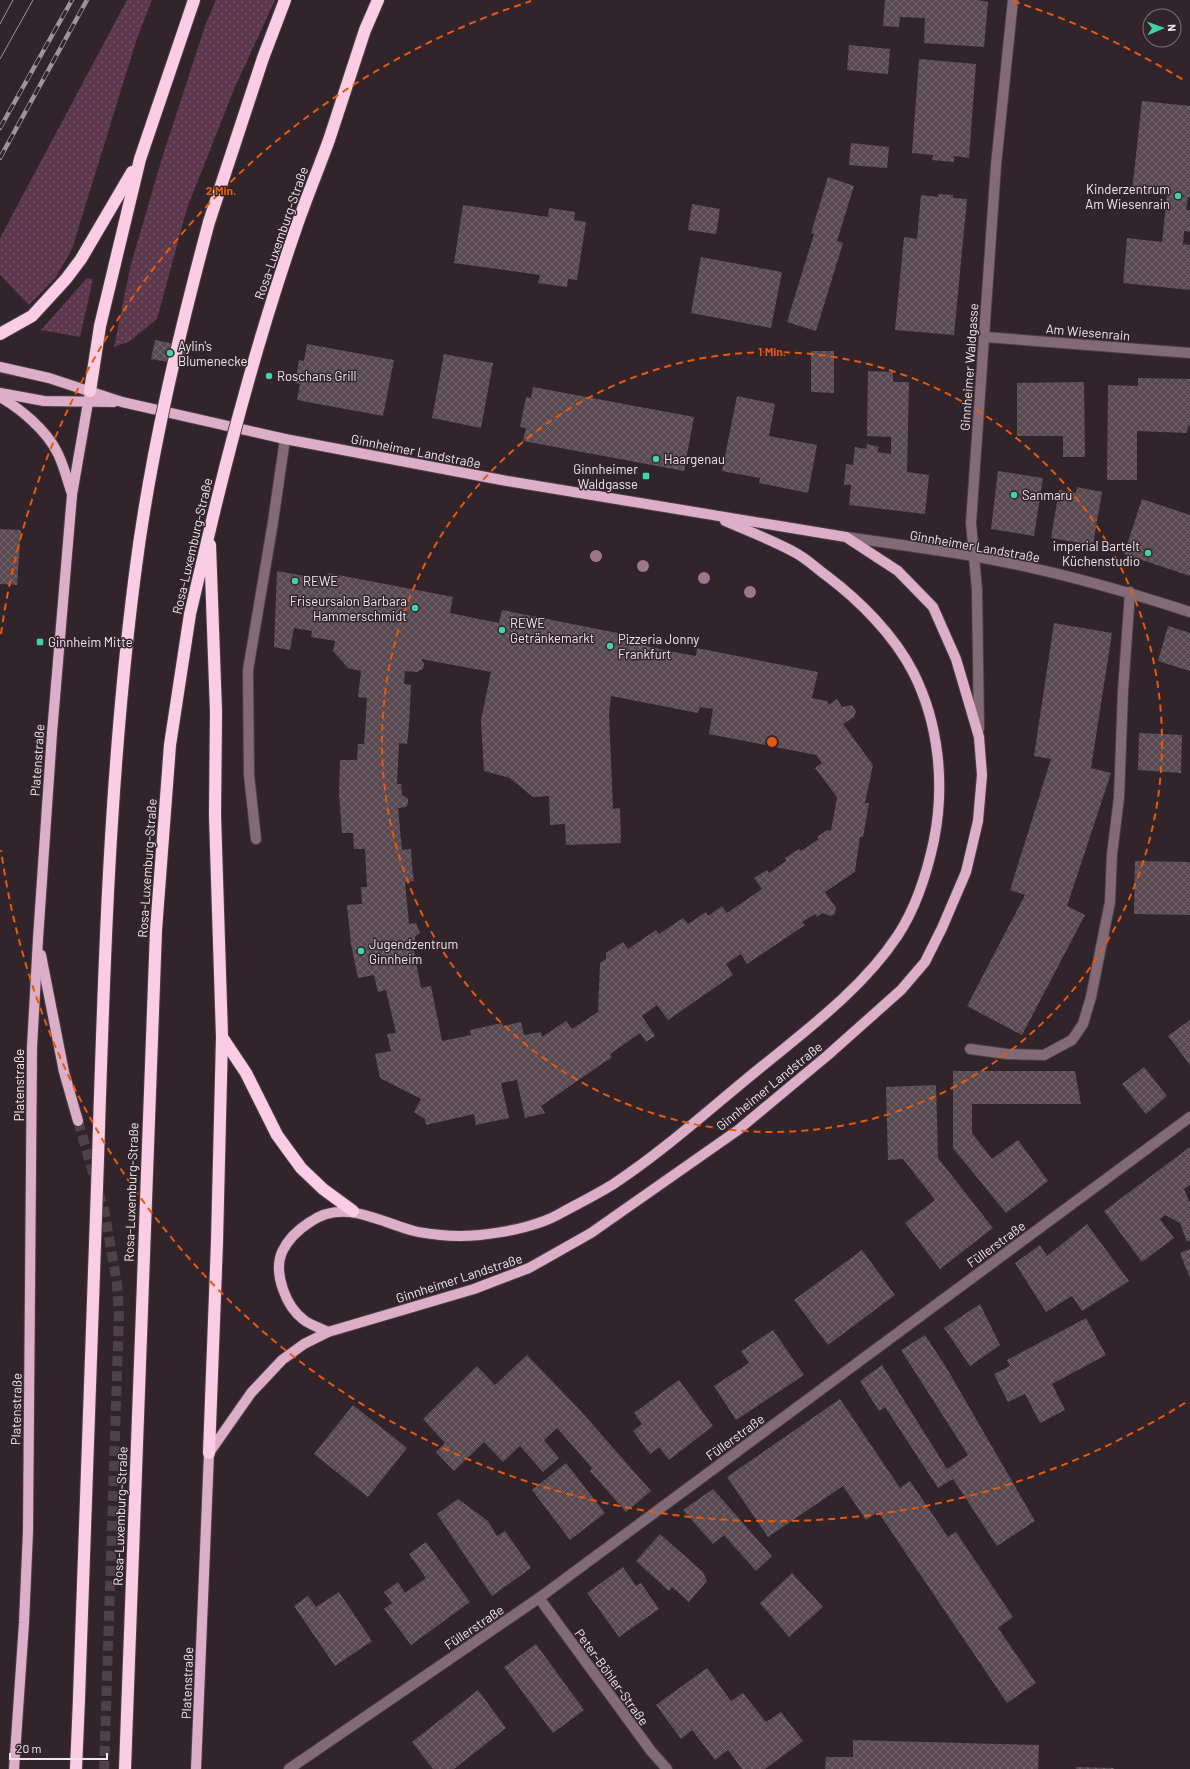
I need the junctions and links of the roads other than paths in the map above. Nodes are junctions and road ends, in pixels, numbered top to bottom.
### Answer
1 (285, 0) edge
2 (378, 0) edge
3 (1013, 0) edge
4 (194, 1) edge
5 (140, 159) junction
6 (0, 334) edge
7 (985, 337) junction
8 (1190, 353) edge
9 (0, 368) edge
10 (0, 393) edge
11 (0, 396) edge
12 (88, 397) junction
13 (285, 439) junction
14 (72, 496) junction
15 (708, 515) junction
16 (210, 529) junction
17 (846, 537) junction
18 (973, 556) junction
19 (1130, 592) junction
20 (1190, 612) edge
21 (979, 737) junction
22 (256, 839) dead end
23 (38, 939) junction
24 (222, 1038) junction
25 (970, 1049) dead end
26 (1190, 1117) edge
27 (78, 1121) tunnel mouth
28 (353, 1211) junction
29 (328, 1332) junction
30 (209, 1453) junction
31 (539, 1598) junction
32 (14, 1769) edge
33 (76, 1769) edge
34 (125, 1769) edge
35 (196, 1769) edge
36 (289, 1769) edge
37 (667, 1769) edge

1 - 33 highway, bridge
2 - 16 highway, Rosa-Luxemburg-Straße, bridge
3 - 7 street, Ginnheimer Waldgasse
4 - 5 highway
5 - 6 highway
5 - 12 highway
7 - 8 street, Am Wiesenrain
7 - 18 street, Ginnheimer Waldgasse
9 - 12 main road, Ginnheimer Landstraße
10 - 12 main road, Ginnheimer Landstraße
11 - 14 main road
12 - 13 main road, Ginnheimer Landstraße
12 - 14 main road, Platenstraße
13 - 15 main road, Ginnheimer Landstraße
13 - 22 street
14 - 23 main road, Platenstraße
15 - 17 main road, Ginnheimer Landstraße
15 - 28 main road, Ginnheimer Landstraße
16 - 24 highway
16 - 34 highway, Rosa-Luxemburg-Straße
17 - 18 street, Ginnheimer Landstraße
17 - 21 main road, Ginnheimer Landstraße
18 - 19 street, Ginnheimer Landstraße
18 - 21 street, Ginnheimer Waldgasse
19 - 20 street, Ginnheimer Landstraße
19 - 25 street
21 - 29 main road, Ginnheimer Landstraße
23 - 27 main road
23 - 32 main road, Platenstraße
24 - 28 highway
24 - 30 highway
26 - 31 street, Füllerstraße
28 - 29 main road
29 - 30 main road, Ginnheimer Landstraße
30 - 35 main road, Platenstraße
31 - 36 street, Füllerstraße
31 - 37 street, Peter-Böhler-Straße

